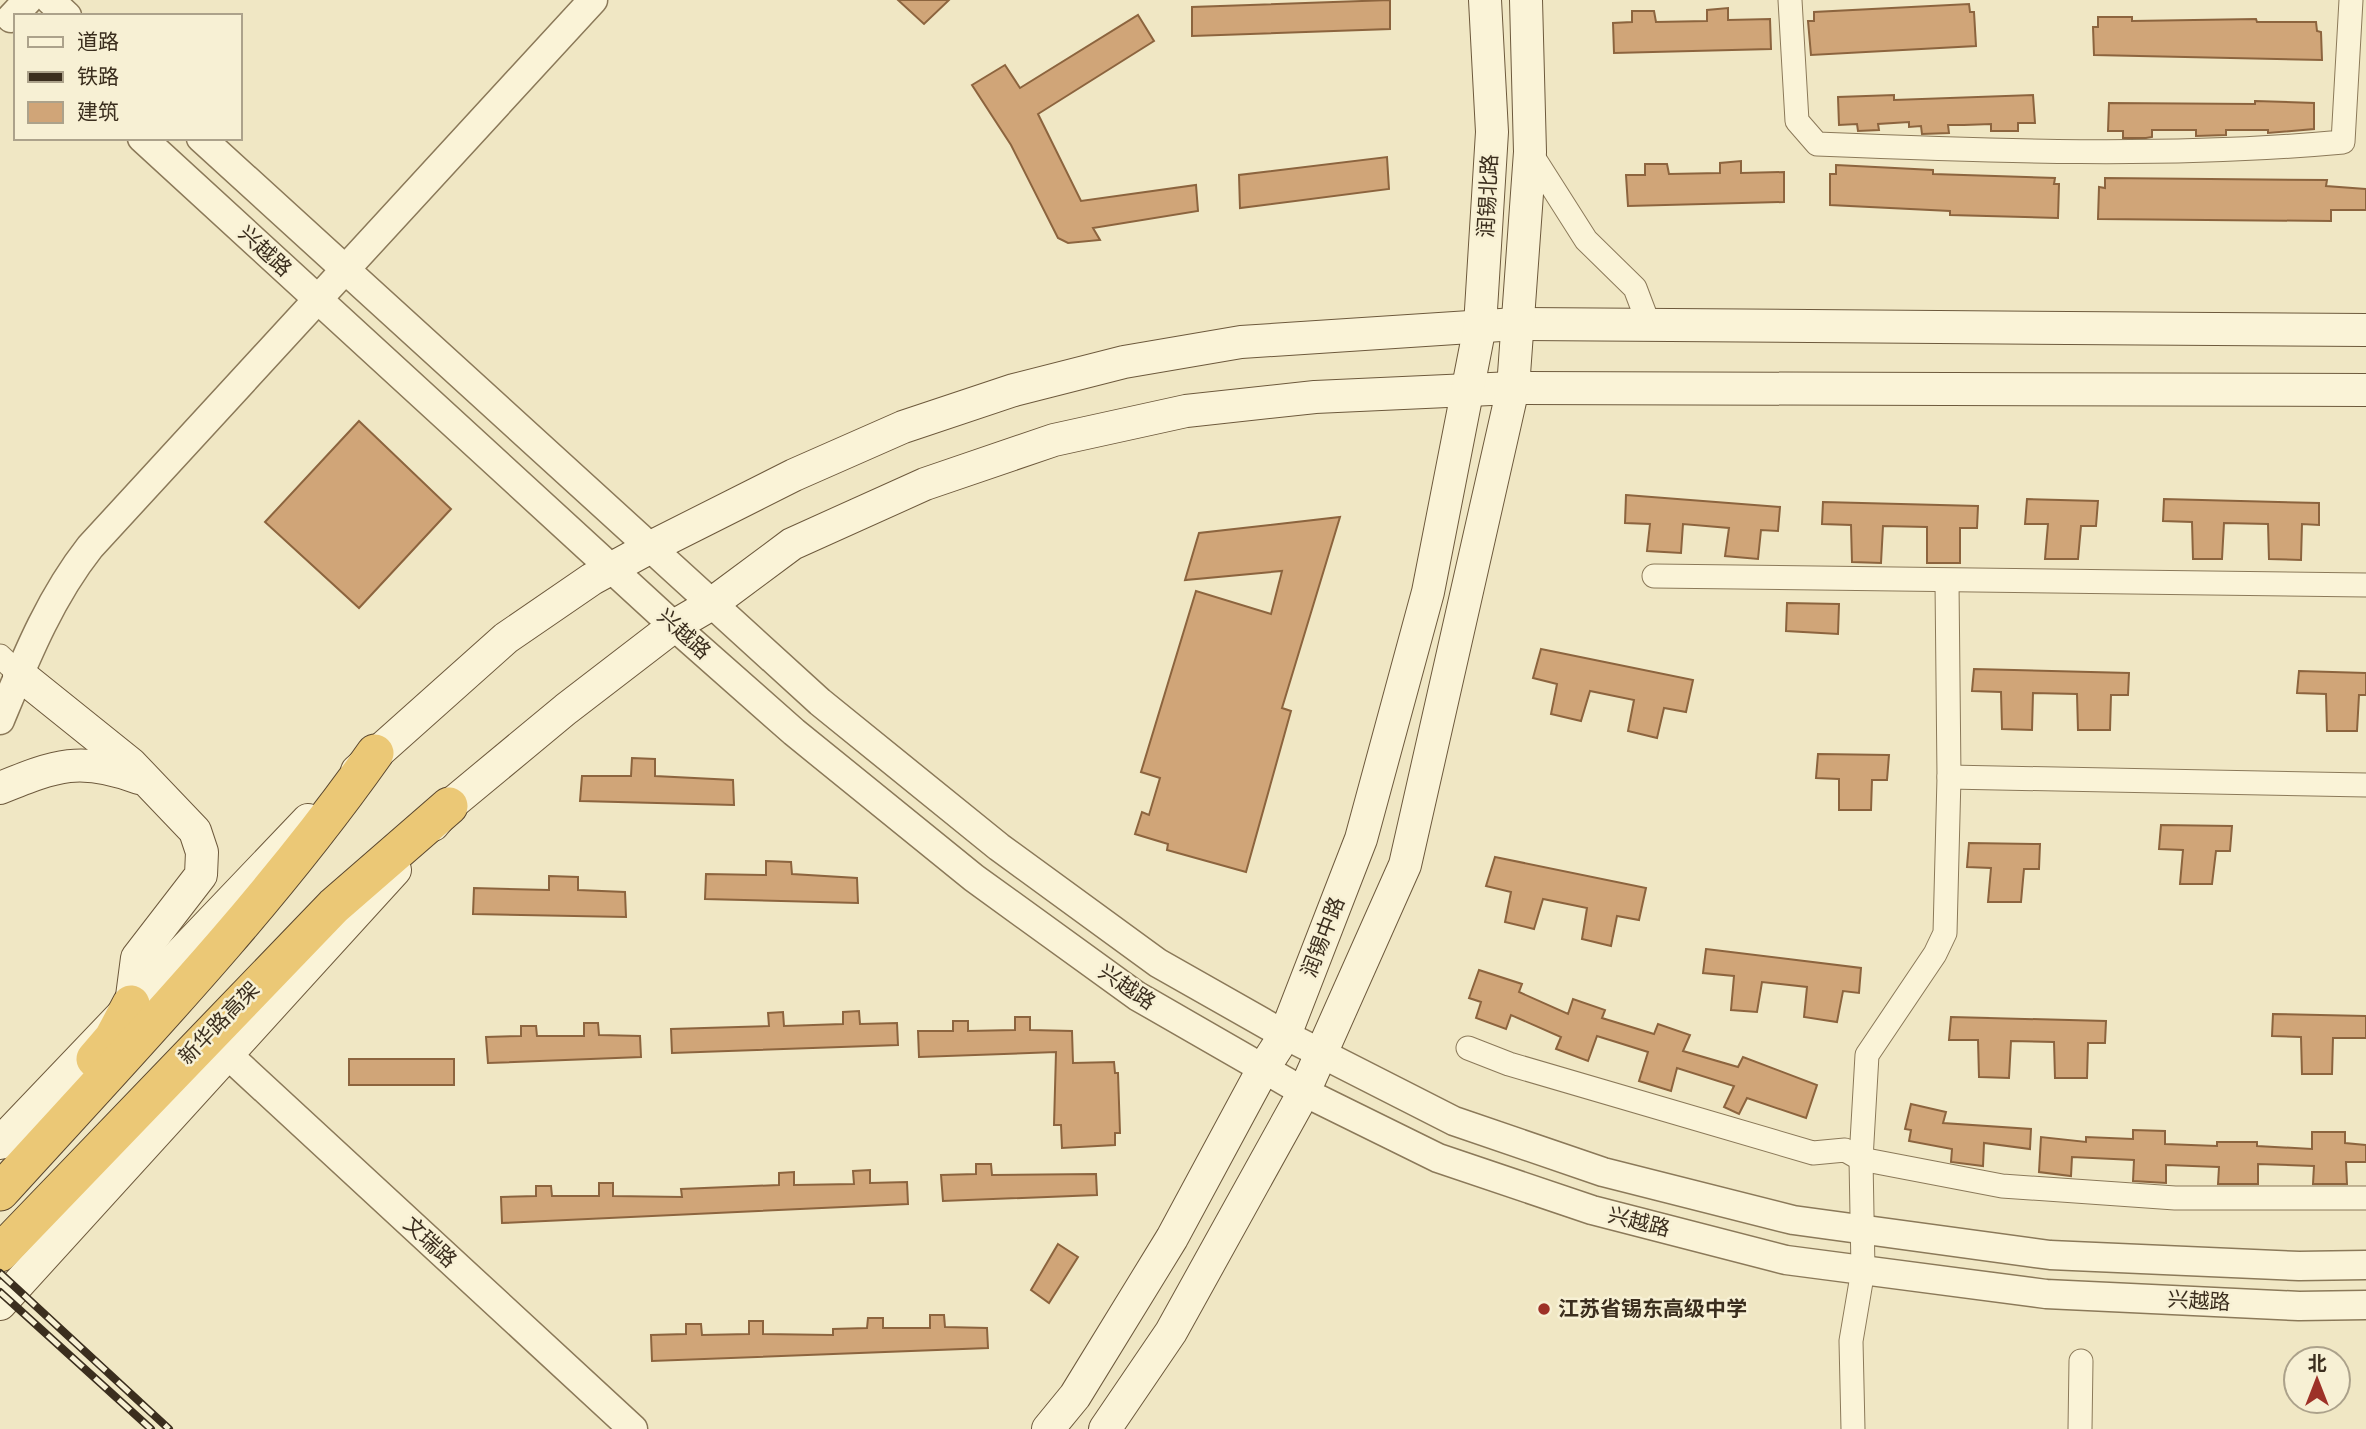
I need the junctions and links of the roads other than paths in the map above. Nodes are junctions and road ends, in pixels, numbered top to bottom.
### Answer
1 (50, 0) edge
2 (593, 0) edge
3 (1485, 0) edge
4 (1526, 0) edge
5 (1790, 0) edge
6 (2351, 0) edge
7 (65, 14) edge
8 (144, 140) edge
9 (203, 140) edge
10 (1530, 152) junction
11 (346, 272) junction
12 (319, 301) junction
13 (1516, 324) junction
14 (1649, 325) junction
15 (1480, 326) junction
16 (2366, 330) edge
17 (1513, 388) junction
18 (2366, 390) edge
19 (1466, 391) junction
20 (649, 548) junction
21 (614, 570) junction
22 (1654, 576) dead end
23 (1947, 582) junction
24 (2366, 584) edge
25 (710, 605) junction
26 (674, 626) junction
27 (10, 665) edge
28 (0, 720) edge
29 (375, 753) junction
30 (1949, 777) junction
31 (148, 782) junction
32 (2366, 785) edge
33 (0, 788) edge
34 (449, 806) junction
35 (131, 1004) junction
36 (1285, 1035) junction
37 (1468, 1048) dead end
38 (1321, 1054) junction
39 (228, 1055) junction
40 (1263, 1069) junction
41 (1304, 1092) junction
42 (0, 1143) edge
43 (1861, 1159) junction
44 (0, 1167) edge
45 (0, 1192) edge
46 (2366, 1198) edge
47 (1864, 1230) junction
48 (0, 1253) edge
49 (2366, 1265) edge
50 (1863, 1270) junction
51 (0, 1304) edge
52 (2366, 1305) edge
53 (2081, 1361) dead end
54 (633, 1429) edge
55 (1048, 1429) edge
56 (1105, 1429) edge
57 (1853, 1429) edge
58 (2080, 1429) edge

1 - 7 street
2 - 11 street
3 - 15 main road, 润锡北路
4 - 10 main road, 润锡北路
5 - 6 street
8 - 12 street, 兴越路
9 - 11 street, 兴越路
10 - 13 main road, 润锡北路
10 - 14 street
11 - 12 street
11 - 20 street, 兴越路
12 - 21 street, 兴越路
12 - 27 street
13 - 14 main road
13 - 15 main road
13 - 17 main road, 润锡北路
14 - 16 main road
15 - 19 main road, 润锡北路
15 - 20 main road
17 - 18 main road
17 - 19 main road
17 - 38 main road, 润锡中路
19 - 25 main road
19 - 36 main road, 润锡中路
20 - 21 main road
20 - 25 street, 兴越路
21 - 26 street, 兴越路
21 - 29 main road
22 - 23 street
23 - 24 street
23 - 30 street
25 - 26 main road
25 - 36 street, 兴越路
26 - 34 main road
26 - 40 street, 兴越路
27 - 28 street
27 - 31 main road
29 - 35 main road
29 - 45 highway
30 - 32 street
30 - 43 street
31 - 33 main road
31 - 35 main road
34 - 39 main road
34 - 48 highway, 新华路高架
35 - 42 main road
35 - 44 highway
36 - 38 street, 兴越路
36 - 40 main road, 润锡中路
37 - 43 street
38 - 41 main road, 润锡中路
38 - 47 street, 兴越路
39 - 51 main road
39 - 54 street, 文瑞路
40 - 41 street, 兴越路
40 - 55 main road, 润锡中路
41 - 50 street, 兴越路
41 - 56 main road, 润锡中路
43 - 46 street
43 - 47 street
47 - 49 street, 兴越路
47 - 50 street
50 - 52 street, 兴越路
50 - 57 street
53 - 58 street

